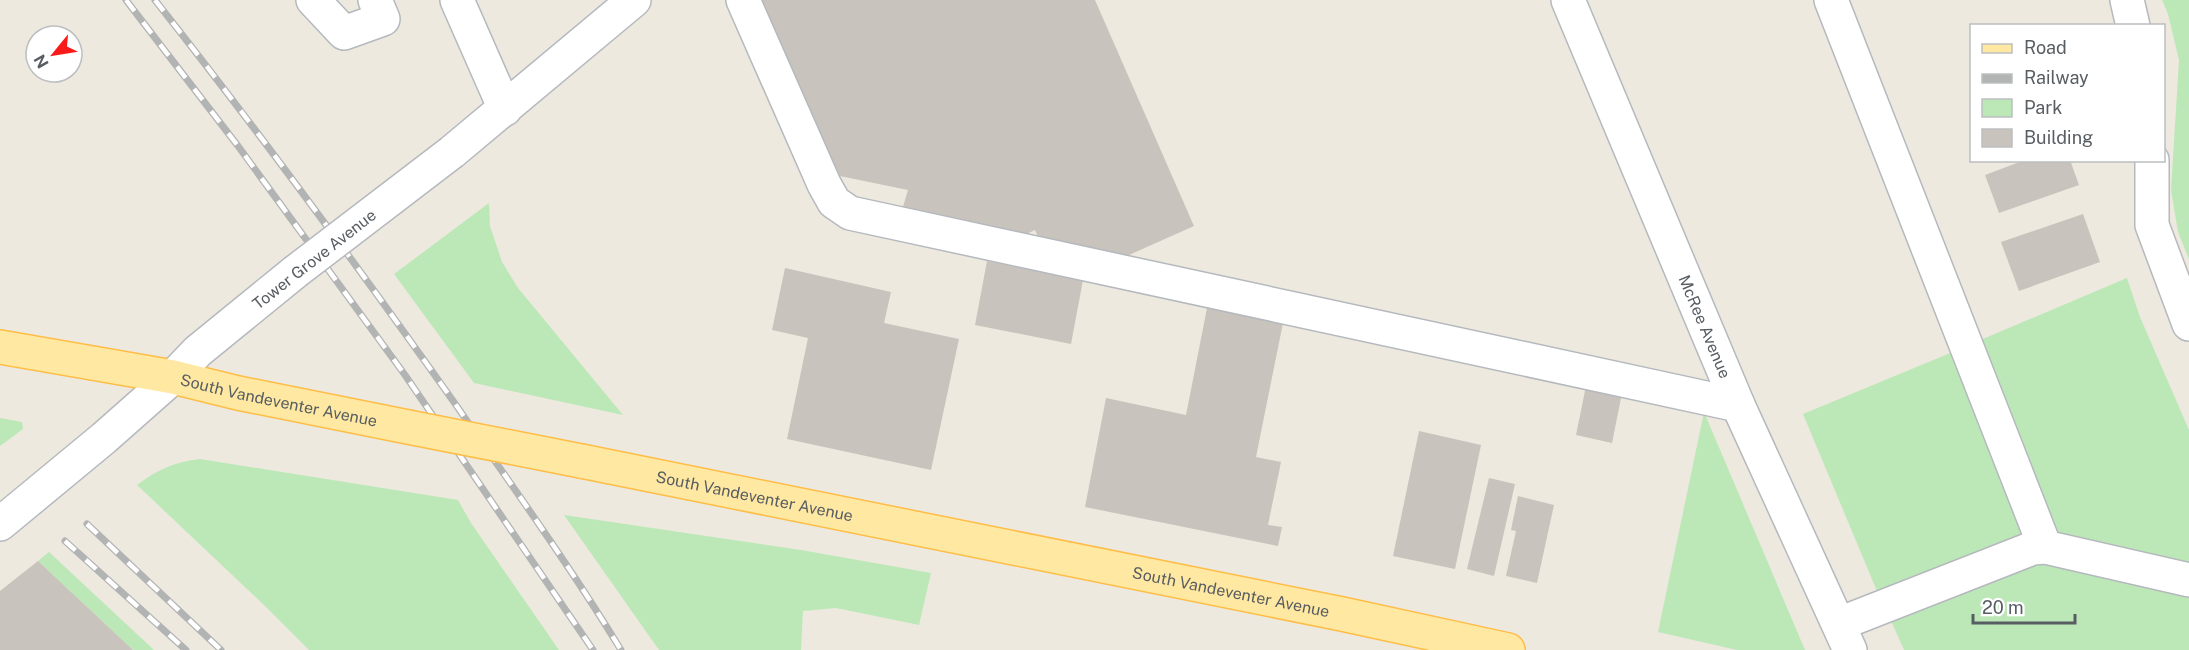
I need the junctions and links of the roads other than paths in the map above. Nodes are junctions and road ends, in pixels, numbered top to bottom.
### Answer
1 (314, 0) edge
2 (375, 0) edge
3 (457, 0) edge
4 (634, 0) edge
5 (743, 0) edge
6 (1568, 0) edge
7 (1831, 0) edge
8 (2127, 0) edge
9 (2133, 24) edge
10 (505, 109) junction
11 (2152, 162) edge
12 (2189, 324) edge
13 (0, 347) edge
14 (173, 377) junction
15 (1738, 405) junction
16 (0, 524) edge
17 (2045, 547) junction
18 (2189, 579) edge
19 (1845, 637) edge
20 (1508, 650) edge

1 - 2 street
3 - 10 street
4 - 10 street, Tower Grove Avenue
5 - 15 street
6 - 15 street, McRee Avenue
7 - 17 street
8 - 9 street
10 - 14 street, Tower Grove Avenue, bridge
11 - 12 street
13 - 14 main road, South Vandeventer Avenue
14 - 16 street, Tower Grove Avenue
14 - 20 main road, South Vandeventer Avenue, bridge
15 - 19 street, McRee Avenue
17 - 18 street
17 - 19 street

